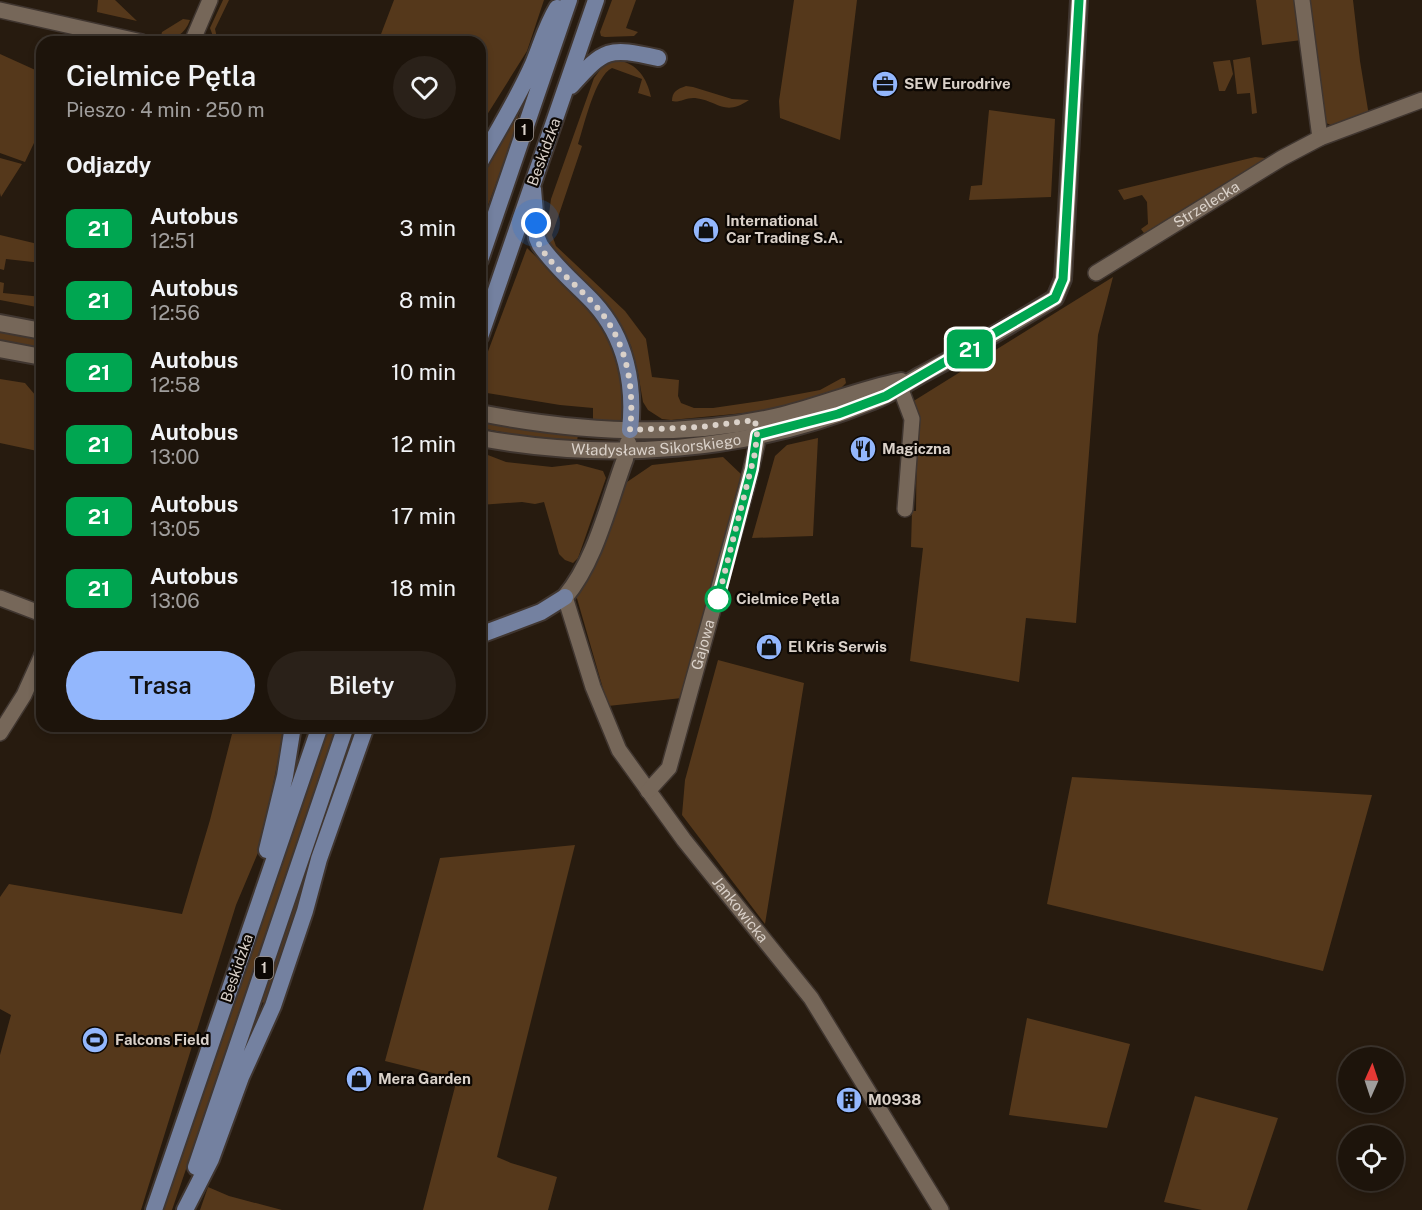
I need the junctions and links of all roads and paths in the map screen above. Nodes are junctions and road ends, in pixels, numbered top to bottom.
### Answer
1 (210, 0) edge
2 (562, 0) edge
3 (569, 0) edge
4 (596, 0) edge
5 (1079, 0) edge
6 (1302, 0) edge
7 (0, 10) edge
8 (115, 36) edge
9 (195, 36) edge
10 (658, 58) dead end
11 (565, 94) junction
12 (1422, 100) edge
13 (1320, 138) junction
14 (486, 152) edge
15 (533, 183) junction
16 (486, 242) edge
17 (1095, 273) dead end
18 (486, 320) edge
19 (0, 323) edge
20 (36, 330) edge
21 (0, 349) edge
22 (36, 356) edge
23 (917, 377) junction
24 (900, 387) junction
25 (486, 414) edge
26 (756, 428) junction
27 (630, 430) junction
28 (486, 439) edge
29 (627, 451) junction
30 (905, 509) dead end
31 (565, 597) junction
32 (0, 598) edge
33 (36, 612) edge
34 (486, 632) edge
35 (36, 668) edge
36 (292, 732) edge
37 (318, 732) edge
38 (344, 732) edge
39 (364, 732) edge
40 (0, 733) edge
41 (648, 791) junction
42 (256, 912) junction
43 (154, 1210) edge
44 (183, 1210) edge
45 (941, 1210) edge

1 - 9 street
2 - 14 main road
3 - 16 main road, Beskidzka / 1
4 - 11 main road, Beskidzka / 1
5 - 23 street
6 - 13 street
7 - 8 street
10 - 11 main road
11 - 15 main road, Beskidzka / 1
12 - 13 street, Strzelecka
13 - 17 street, Strzelecka
15 - 18 main road, Beskidzka / 1
15 - 27 main road
19 - 20 street
21 - 22 street
23 - 24 street, Władysława Sikorskiego
23 - 26 street, Władysława Sikorskiego
24 - 26 street, Władysława Sikorskiego
24 - 30 street
25 - 27 street, Władysława Sikorskiego
26 - 27 street, Władysława Sikorskiego
26 - 29 street, Władysława Sikorskiego
26 - 41 street, Gajowa
27 - 29 street
28 - 29 street, Władysława Sikorskiego
29 - 31 street
31 - 34 main road
31 - 41 street, Jankowicka
32 - 33 street
35 - 40 street
36 - 42 main road
37 - 42 main road, Beskidzka / 1
38 - 44 main road, Beskidzka / 1
39 - 44 main road
41 - 45 street, Jankowicka
42 - 43 main road, Beskidzka / 1

